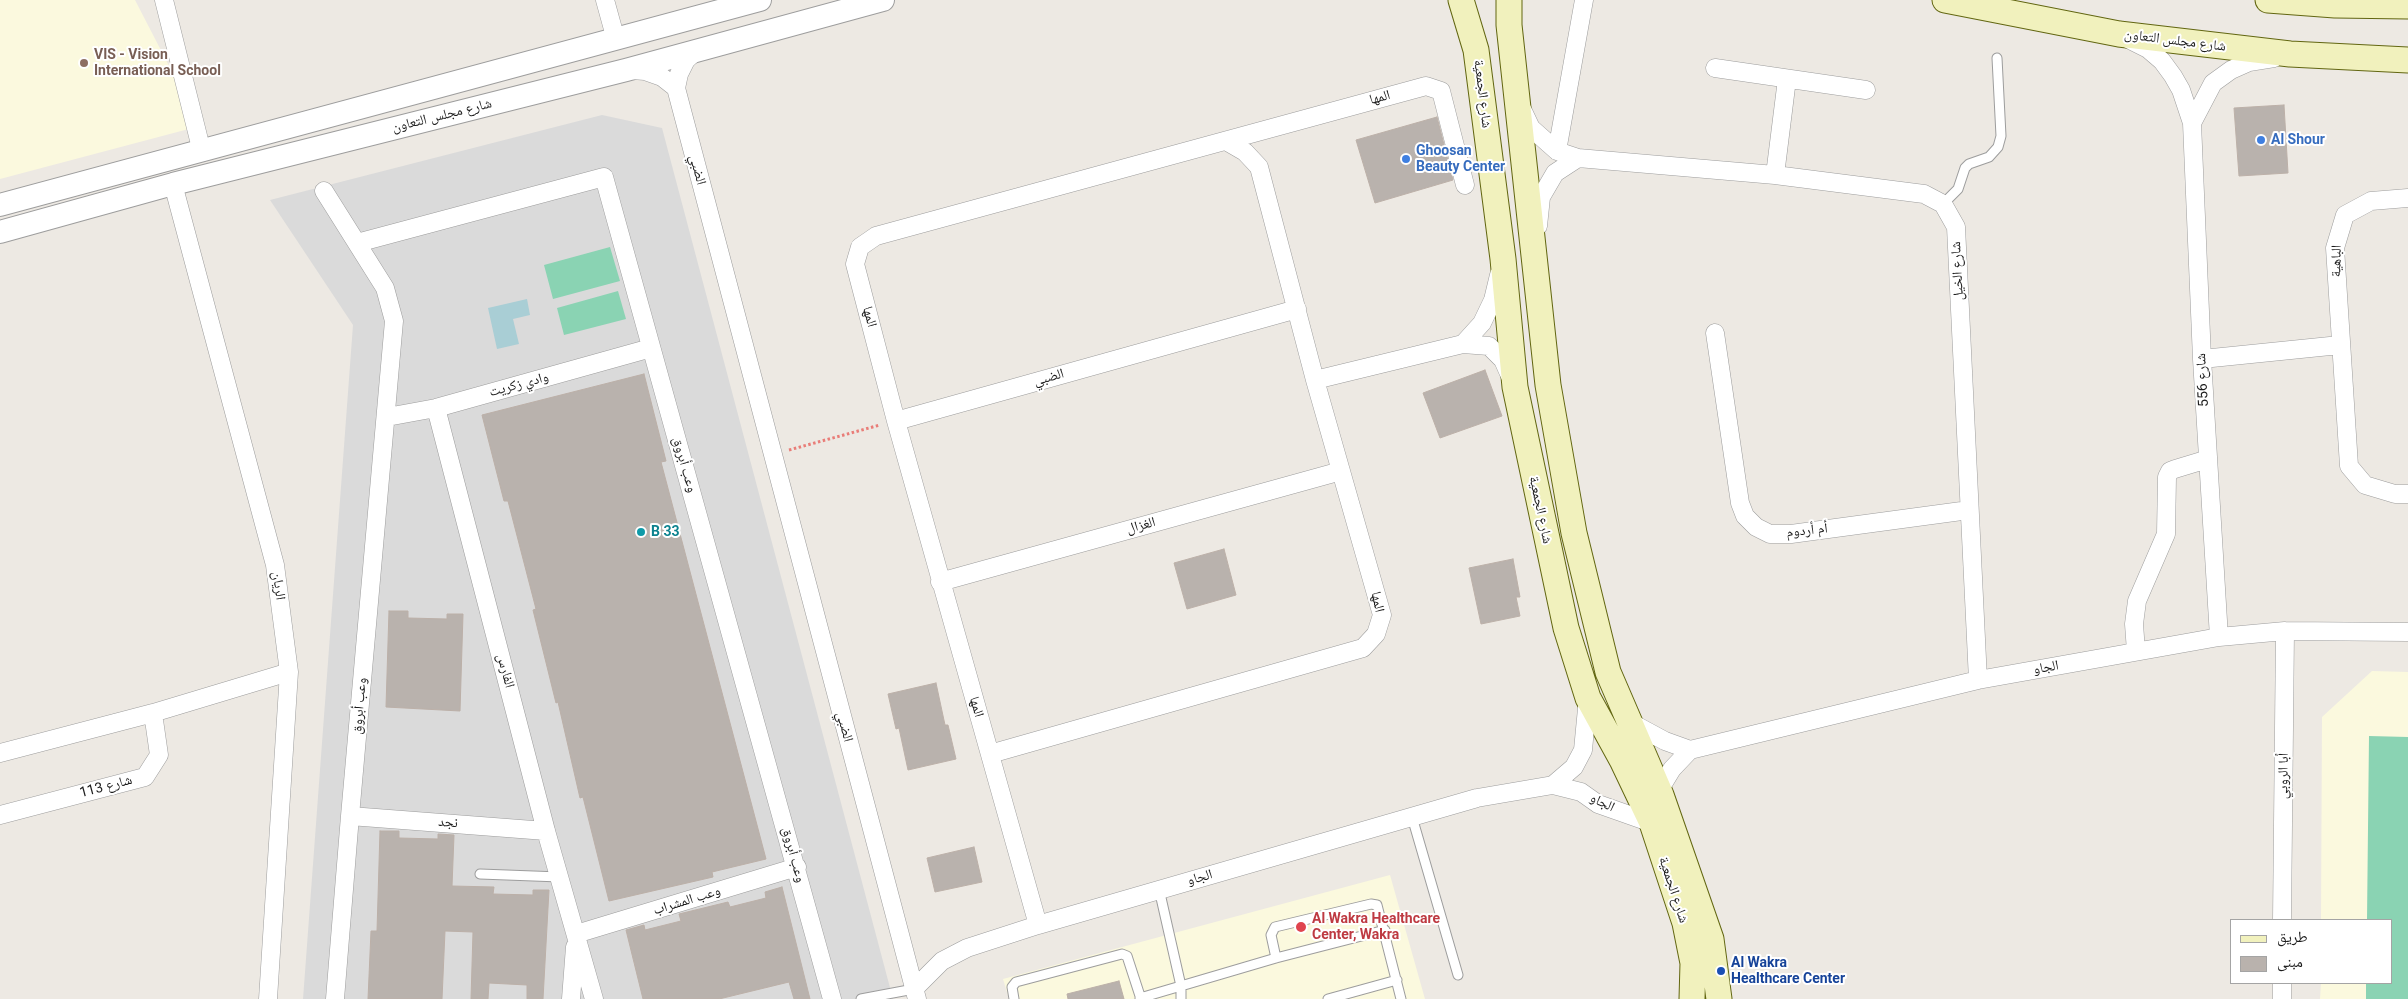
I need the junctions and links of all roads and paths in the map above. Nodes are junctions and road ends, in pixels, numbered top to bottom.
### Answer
1 (166, 0) edge
2 (605, 0) edge
3 (760, 0) edge
4 (883, 0) edge
5 (1461, 0) edge
6 (1508, 0) edge
7 (1584, 0) edge
8 (1945, 0) edge
9 (2281, 1) edge
10 (2408, 6) edge
11 (2119, 34) junction
12 (616, 40) junction
13 (697, 50) junction
14 (2290, 54) junction
15 (1997, 58) dead end
16 (2408, 60) edge
17 (1714, 68) dead end
18 (626, 70) junction
19 (1787, 79) junction
20 (676, 88) junction
21 (1866, 90) dead end
22 (1516, 97) junction
23 (2192, 123) junction
24 (1226, 141) junction
25 (1557, 150) junction
26 (202, 152) junction
27 (1578, 158) junction
28 (1775, 175) junction
29 (173, 184) junction
30 (1465, 184) dead end
31 (324, 191) dead end
32 (2408, 198) edge
33 (1942, 204) junction
34 (0, 205) edge
35 (0, 232) edge
36 (357, 243) junction
37 (1503, 259) junction
38 (1534, 260) junction
39 (1297, 309) junction
40 (1715, 332) dead end
41 (1463, 344) junction
42 (2340, 345) junction
43 (651, 348) junction
44 (2202, 359) junction
45 (1315, 380) junction
46 (1515, 387) junction
47 (436, 408) junction
48 (387, 417) junction
49 (896, 421) junction
50 (772, 455) junction
51 (2208, 459) junction
52 (1341, 471) junction
53 (2408, 494) edge
54 (1969, 510) junction
55 (940, 582) junction
56 (2285, 632) junction
57 (2408, 632) edge
58 (2219, 637) junction
59 (2136, 651) junction
60 (289, 672) junction
61 (1978, 680) junction
62 (1588, 698) junction
63 (153, 713) junction
64 (1628, 721) junction
65 (1690, 750) junction
66 (0, 754) edge
67 (990, 754) junction
68 (1553, 785) junction
69 (1661, 795) junction
70 (0, 815) edge
71 (350, 816) junction
72 (1412, 817) junction
73 (1652, 823) junction
74 (546, 831) junction
75 (797, 868) junction
76 (480, 874) dead end
77 (560, 877) junction
78 (1159, 890) junction
79 (2282, 919) edge
80 (1038, 925) junction
81 (1385, 930) junction
82 (576, 934) junction
83 (1276, 958) junction
84 (1458, 975) dead end
85 (1397, 980) junction
86 (2282, 984) edge
87 (1181, 986) junction
88 (915, 994) edge
89 (1140, 998) edge
90 (268, 999) edge
91 (335, 999) edge
92 (571, 999) edge
93 (594, 999) edge
94 (832, 999) edge
95 (861, 999) edge
96 (1014, 999) edge
97 (1181, 999) edge
98 (1328, 999) edge
99 (1401, 999) edge
100 (1692, 999) edge
101 (1719, 999) edge
102 (2282, 999) edge

1 - 26 street
2 - 12 street
3 - 12 street, شارع مجلس التعاون
4 - 13 street, شارع مجلس التعاون
5 - 37 main road, شارع الجمعية
6 - 22 main road, شارع الجمعية
7 - 25 street
8 - 11 main road, شارع مجلس التعاون
9 - 10 main road
11 - 14 main road, شارع مجلس التعاون
11 - 23 street, شارع 556
12 - 26 street, شارع مجلس التعاون
13 - 18 street, شارع مجلس التعاون
13 - 20 street
14 - 16 main road, شارع مجلس التعاون
14 - 23 street
15 - 33 lane
17 - 19 street
18 - 20 street
18 - 29 street, شارع مجلس التعاون
19 - 21 street
19 - 28 street
20 - 50 street, الضبي
22 - 25 street
22 - 38 main road, شارع الجمعية
23 - 44 street, شارع 556
24 - 30 street, المها
24 - 39 street, المها
24 - 49 street, المها
25 - 27 street
26 - 34 street, شارع مجلس التعاون
27 - 28 street
27 - 38 street
28 - 33 street
29 - 35 street, شارع مجلس التعاون
29 - 60 street, الريان
31 - 36 street, وعب أبروق
32 - 42 street, الباهية
33 - 54 street, شارع الخيل
36 - 43 street, وعب أبروق
36 - 48 street, وعب أبروق
37 - 41 street
37 - 46 main road, شارع الجمعية
38 - 64 main road, شارع الجمعية
39 - 45 street, المها
39 - 49 street, الضبي
40 - 54 street, أم أردوم
41 - 45 street
41 - 46 street
42 - 44 street
42 - 53 street, الباهية
43 - 47 street, وادي زكريت
43 - 75 street, وعب أبروق
44 - 51 street, شارع 556
45 - 52 street, المها
46 - 62 main road, شارع الجمعية
47 - 48 street, وادي زكريت
47 - 74 street, الفارس
48 - 71 street, وعب أبروق
49 - 50 path
49 - 55 street, المها
50 - 88 street, الضبي
51 - 58 street, شارع 556
51 - 59 street
52 - 55 street, الغزال
52 - 67 street, المها
54 - 61 street, شارع الخيل
55 - 67 street, المها
56 - 57 street, الجاو
56 - 58 street, الجاو
56 - 79 street, أبا الروبي
58 - 59 street, الجاو
59 - 61 street, الجاو
60 - 63 street
60 - 90 street, الريان
61 - 65 street, الجاو
62 - 68 street
62 - 73 main road, شارع الجمعية
63 - 66 street
63 - 70 street, شارع 113
64 - 65 street
64 - 69 main road, شارع الجمعية
65 - 69 street
67 - 80 street, المها
68 - 72 street, الجاو
68 - 73 street, الجاو
69 - 101 main road, شارع الجمعية
71 - 74 street, نجد
71 - 91 street, وعب أبروق
72 - 78 street, الجاو
72 - 84 lane
73 - 100 main road, شارع الجمعية
74 - 77 street, الفارس
75 - 82 street, وعب المشراب
75 - 94 street, وعب أبروق
76 - 77 lane
77 - 82 street, الفارس
78 - 80 street, الجاو
78 - 87 lane
80 - 88 street, الجاو
81 - 83 lane
81 - 83 lane
81 - 85 lane
82 - 92 street, الفارس
82 - 93 street, الفارس
83 - 87 lane
85 - 98 lane
85 - 99 lane
86 - 102 street
87 - 89 lane
87 - 97 lane
88 - 95 lane
89 - 96 lane

